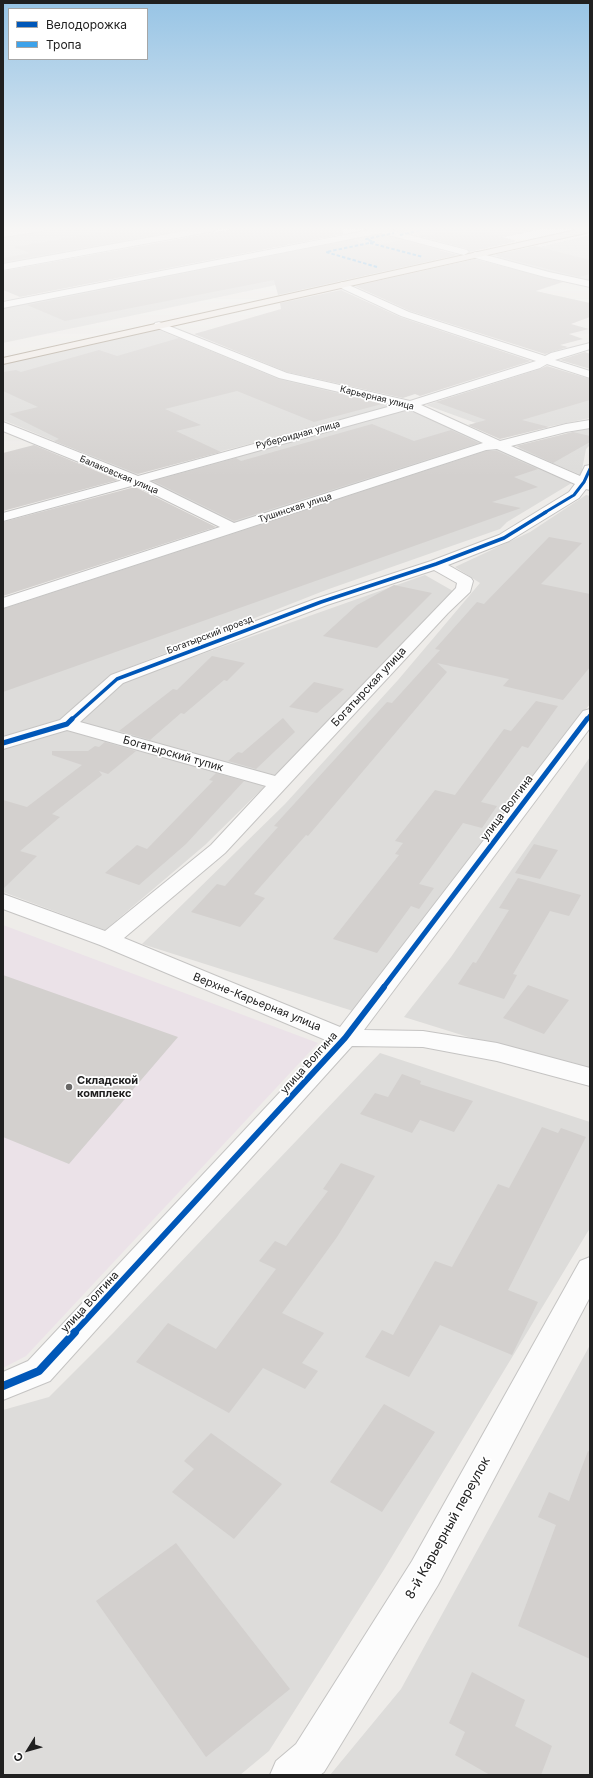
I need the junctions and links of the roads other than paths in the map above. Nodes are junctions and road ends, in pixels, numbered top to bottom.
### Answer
1 (195, 311) edge
2 (224, 311) edge
3 (398, 311) edge
4 (160, 325) junction
5 (590, 346) edge
6 (3, 353) edge
7 (3, 360) edge
8 (545, 360) junction
9 (590, 375) edge
10 (410, 405) junction
11 (590, 424) edge
12 (6, 430) edge
13 (499, 445) junction
14 (588, 479) edge
15 (134, 480) junction
16 (3, 517) edge
17 (233, 528) junction
18 (436, 564) junction
19 (3, 603) edge
20 (590, 715) edge
21 (67, 724) junction
22 (3, 743) edge
23 (278, 783) junction
24 (3, 901) edge
25 (108, 940) junction
26 (345, 1038) junction
27 (590, 1077) edge
28 (590, 1270) edge
29 (3, 1386) edge
30 (290, 1775) edge

1 - 6 main road
2 - 4 main road
3 - 8 street
4 - 7 main road
4 - 10 street, Карьерная улица
5 - 8 street, Рубероидная улица
8 - 9 street
8 - 10 street, Рубероидная улица
10 - 13 street, Карьерная улица
10 - 15 street, Рубероидная улица
11 - 13 street, Тушинская улица
12 - 15 street, Балаковская улица
13 - 14 street, Карьерная улица
13 - 17 street, Тушинская улица
14 - 18 street
15 - 16 street, Рубероидная улица
15 - 17 street, Балаковская улица
17 - 19 street, Тушинская улица
18 - 21 street, Богатырский проезд
18 - 23 street, Богатырская улица
20 - 26 street, улица Волгина
21 - 22 street, Богатырский проезд
21 - 23 street, Богатырский тупик
23 - 25 street, Богатырская улица
24 - 25 street, Верхне-Карьерная улица
25 - 26 street, Верхне-Карьерная улица
26 - 27 street, Верхне-Карьерная улица
26 - 29 street, улица Волгина
28 - 30 street, 8-й Карьерный переулок

